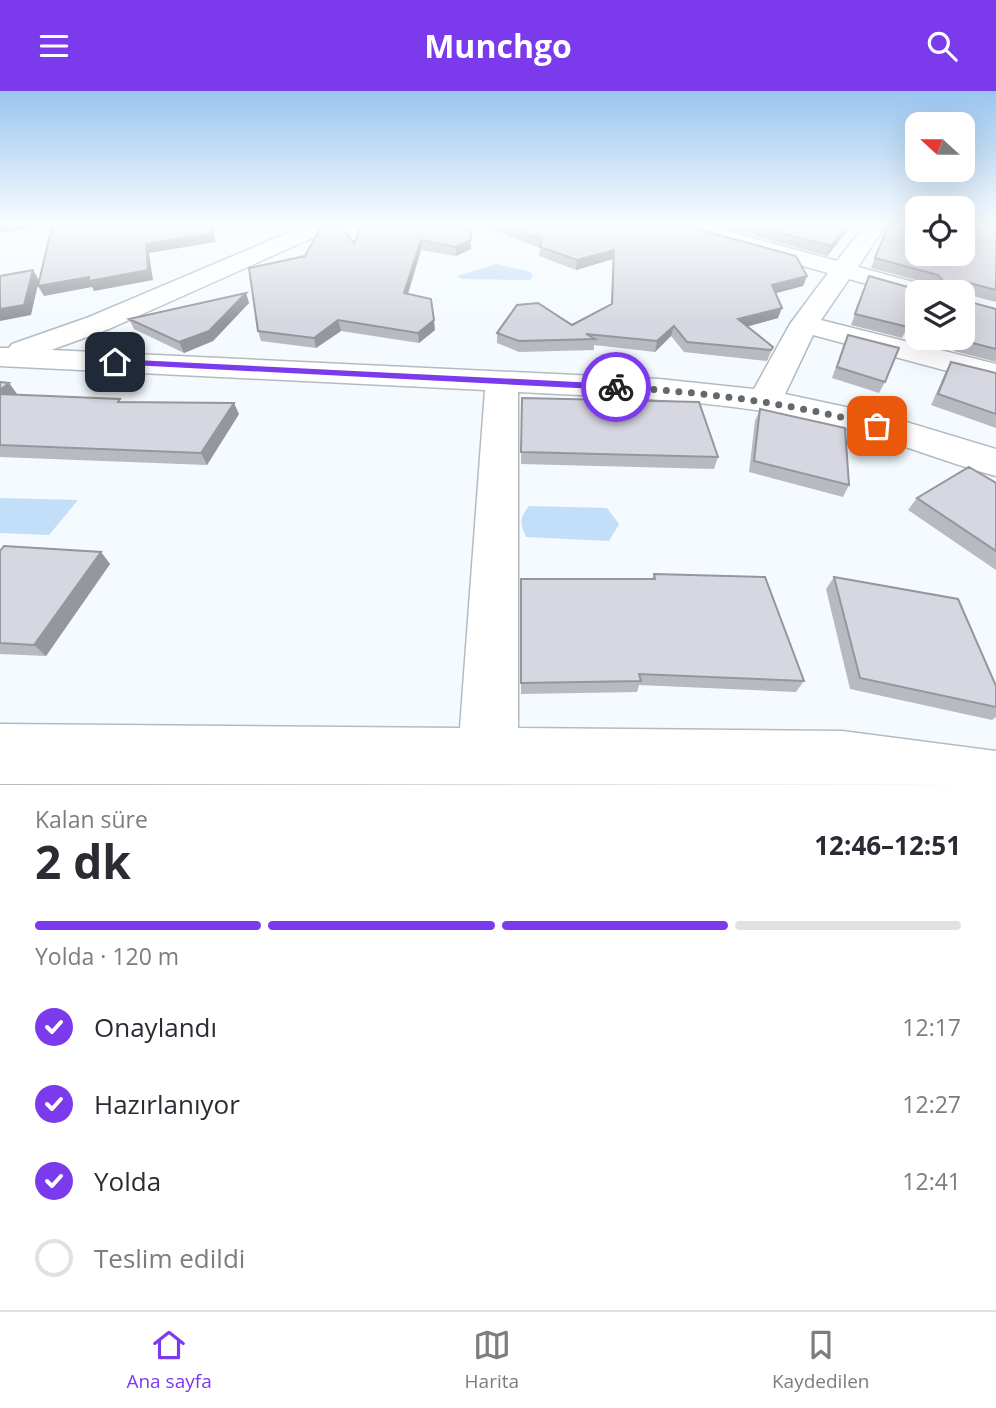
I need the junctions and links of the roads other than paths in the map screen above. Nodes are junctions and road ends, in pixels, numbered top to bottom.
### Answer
1 (248, 258) edge
2 (797, 258) edge
3 (851, 258) edge
4 (841, 271) junction
5 (905, 287) edge
6 (804, 324) junction
7 (2, 356) edge
8 (996, 374) edge
9 (502, 381) junction
10 (765, 401) junction
11 (996, 463) edge
12 (0, 754) edge
13 (488, 771) edge
14 (996, 782) edge

1 - 7 street
2 - 4 street
3 - 4 street
4 - 5 street
4 - 6 street
6 - 8 street
6 - 10 street
7 - 9 street
9 - 10 street
9 - 13 street
10 - 11 street
12 - 13 street
13 - 14 street

